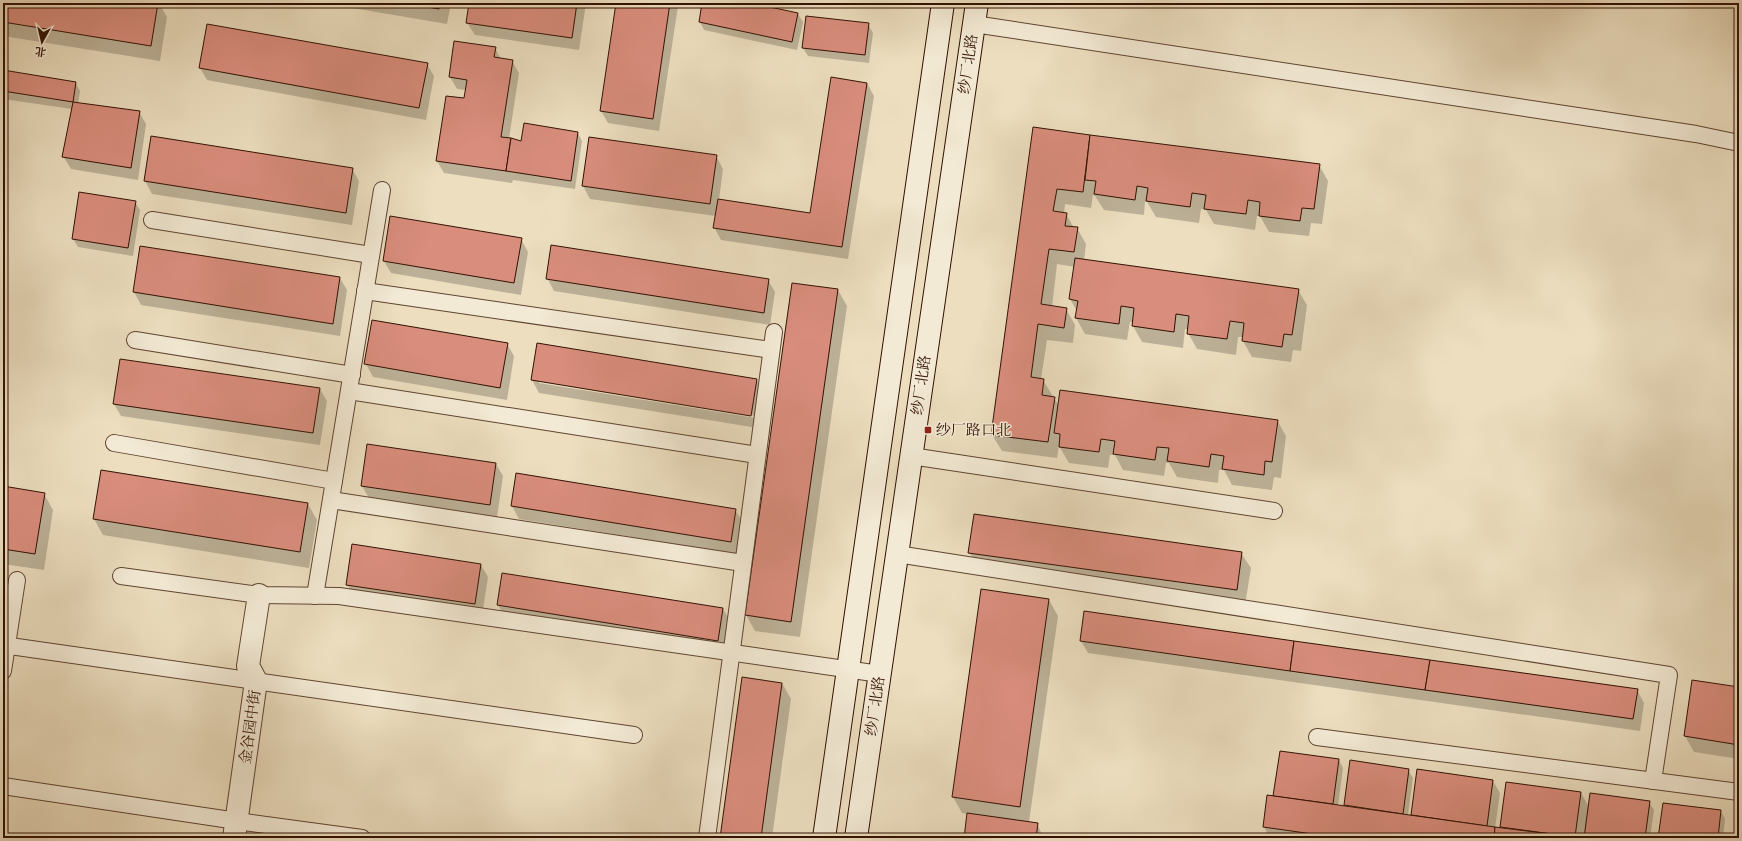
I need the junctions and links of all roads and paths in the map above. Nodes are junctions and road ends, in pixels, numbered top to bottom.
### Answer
1 (943, 3) edge
2 (975, 13) edge
3 (1739, 143) edge
4 (382, 190) dead end
5 (152, 220) dead end
6 (371, 255) junction
7 (365, 291) junction
8 (774, 332) dead end
9 (135, 340) dead end
10 (771, 350) junction
11 (352, 375) junction
12 (349, 391) junction
13 (114, 443) dead end
14 (757, 455) junction
15 (911, 456) junction
16 (334, 481) junction
17 (331, 500) junction
18 (1274, 511) dead end
19 (897, 554) junction
20 (743, 562) junction
21 (120, 576) dead end
22 (17, 580) dead end
23 (259, 595) junction
24 (315, 596) junction
25 (5, 645) edge
26 (730, 652) junction
27 (848, 670) junction
28 (3, 671) edge
29 (880, 674) junction
30 (256, 681) junction
31 (634, 735) dead end
32 (1318, 737) dead end
33 (1653, 781) junction
34 (3, 786) edge
35 (1739, 792) edge
36 (236, 830) edge
37 (362, 838) edge
38 (707, 838) edge
39 (824, 838) edge
40 (856, 838) edge

1 - 27 main road
2 - 3 lane
2 - 15 main road, 纱厂北路
4 - 6 lane
5 - 6 lane
6 - 7 lane
7 - 10 lane
7 - 11 lane
8 - 10 lane
9 - 11 lane
10 - 14 lane
11 - 12 lane
12 - 14 lane
12 - 16 lane
13 - 16 lane
14 - 20 lane
15 - 18 lane
15 - 19 main road, 纱厂北路
16 - 17 lane
17 - 20 lane
17 - 24 lane
19 - 29 main road, 纱厂北路
19 - 33 lane
20 - 26 lane
21 - 23 lane
22 - 25 lane
23 - 24 lane
23 - 30 main road, 金谷园中街
24 - 26 lane
25 - 28 lane
25 - 30 lane
26 - 27 lane
26 - 38 lane
27 - 29 lane
27 - 39 main road
29 - 40 main road, 纱厂北路
30 - 31 lane
30 - 36 main road, 金谷园中街
32 - 33 lane
33 - 35 lane
34 - 36 lane
36 - 37 lane

